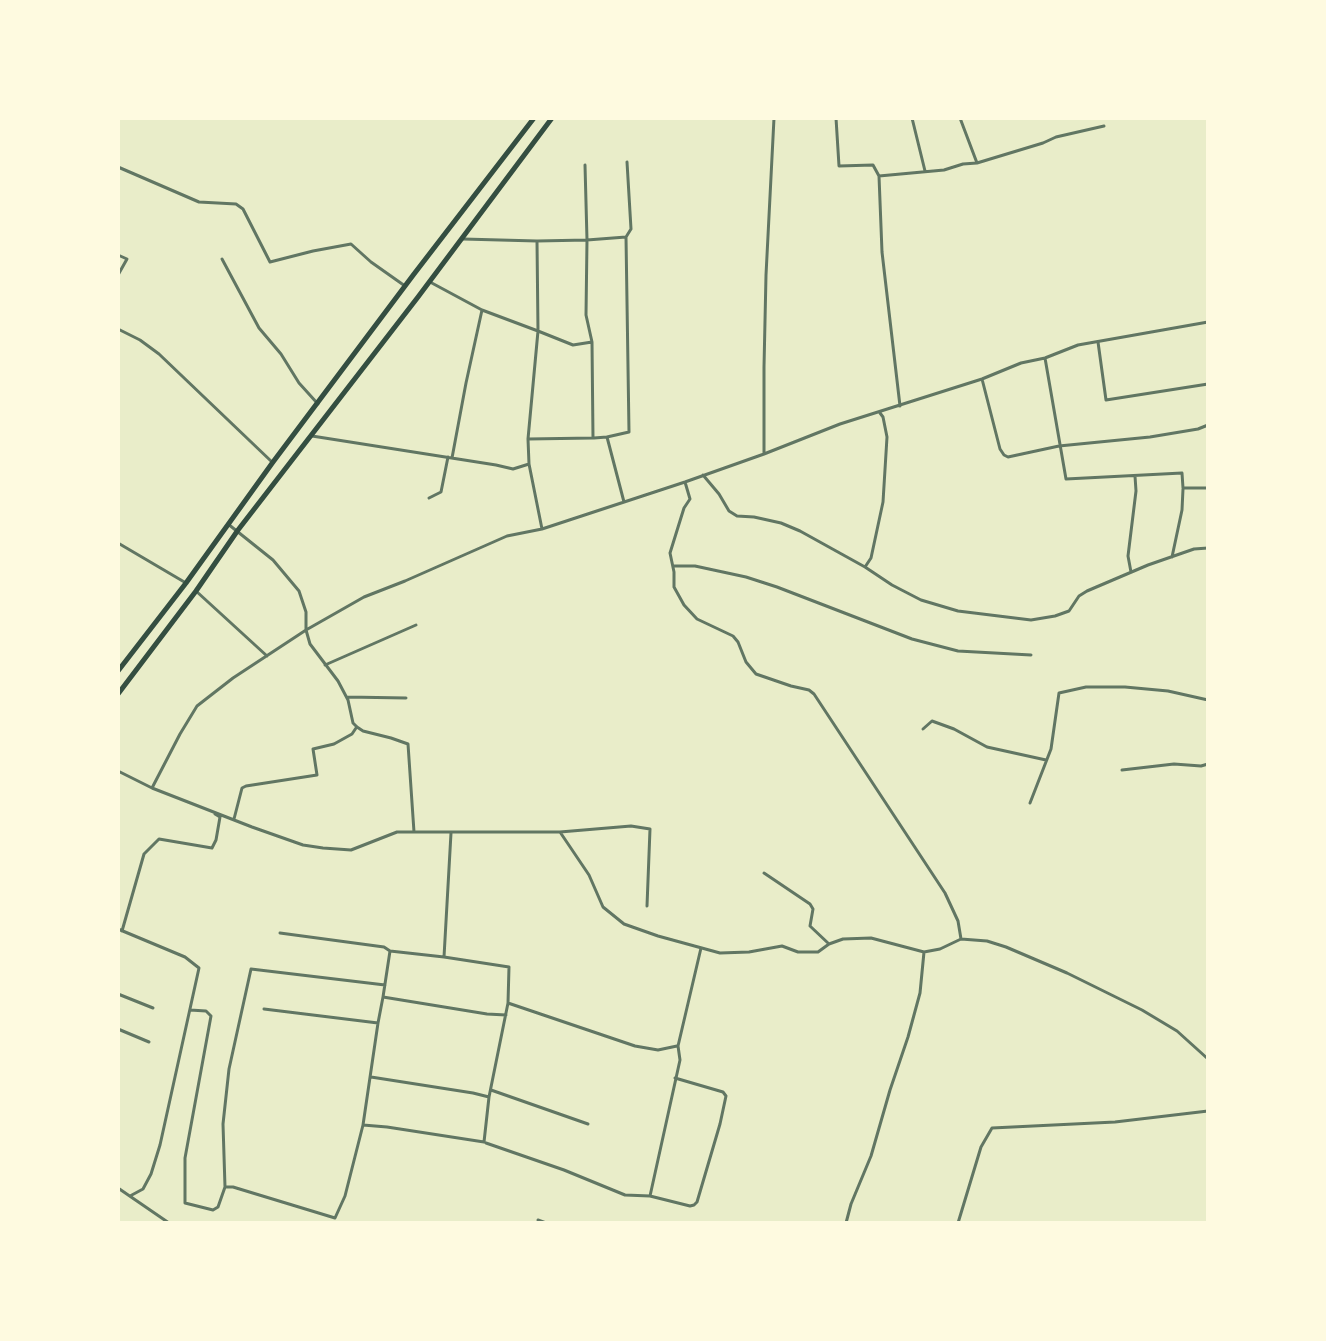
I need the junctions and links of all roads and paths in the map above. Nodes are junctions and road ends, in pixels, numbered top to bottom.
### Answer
1 (534, 118) edge
2 (552, 118) edge
3 (774, 118) edge
4 (836, 118) edge
5 (912, 118) edge
6 (960, 118) edge
7 (1104, 126) dead end
8 (627, 162) dead end
9 (977, 163) junction
10 (585, 165) dead end
11 (118, 167) edge
12 (925, 171) junction
13 (879, 176) junction
14 (626, 237) junction
15 (461, 238) junction
16 (587, 240) junction
17 (537, 241) junction
18 (118, 255) edge
19 (222, 259) dead end
20 (118, 275) edge
21 (430, 282) junction
22 (406, 286) junction
23 (482, 310) junction
24 (1208, 322) edge
25 (118, 329) edge
26 (538, 331) junction
27 (592, 342) junction
28 (1098, 342) junction
29 (1045, 358) junction
30 (982, 379) junction
31 (1208, 384) edge
32 (318, 404) junction
33 (900, 406) junction
34 (880, 413) junction
35 (1208, 425) edge
36 (312, 436) junction
37 (607, 437) junction
38 (593, 438) junction
39 (528, 439) junction
40 (1059, 446) junction
41 (764, 454) junction
42 (450, 458) junction
43 (273, 462) junction
44 (529, 464) junction
45 (703, 475) junction
46 (1135, 476) junction
47 (685, 482) junction
48 (1183, 488) junction
49 (1208, 488) edge
50 (429, 498) dead end
51 (624, 502) junction
52 (227, 524) junction
53 (542, 529) junction
54 (238, 530) junction
55 (118, 543) edge
56 (1208, 548) edge
57 (1172, 557) junction
58 (673, 566) junction
59 (865, 567) junction
60 (1131, 572) junction
61 (186, 583) junction
62 (196, 591) junction
63 (416, 625) dead end
64 (306, 630) junction
65 (1031, 655) dead end
66 (267, 656) junction
67 (325, 665) junction
68 (118, 671) edge
69 (118, 694) edge
70 (347, 697) junction
71 (406, 698) dead end
72 (1208, 700) edge
73 (357, 727) junction
74 (923, 729) dead end
75 (1046, 760) junction
76 (1208, 764) edge
77 (1122, 770) dead end
78 (118, 771) edge
79 (152, 788) junction
80 (1030, 803) dead end
81 (206, 809) junction
82 (234, 819) junction
83 (414, 832) junction
84 (560, 832) junction
85 (451, 833) junction
86 (764, 873) dead end
87 (647, 906) dead end
88 (120, 930) edge
89 (280, 933) dead end
90 (961, 939) junction
91 (829, 944) junction
92 (701, 948) junction
93 (390, 951) junction
94 (924, 952) junction
95 (444, 957) junction
96 (385, 985) junction
97 (118, 994) edge
98 (383, 997) junction
99 (508, 1003) junction
100 (153, 1008) dead end
101 (264, 1009) dead end
102 (190, 1010) junction
103 (506, 1015) junction
104 (378, 1023) junction
105 (118, 1029) edge
106 (149, 1042) dead end
107 (678, 1046) junction
108 (1208, 1059) edge
109 (369, 1077) junction
110 (675, 1078) junction
111 (491, 1090) junction
112 (489, 1097) junction
113 (1208, 1111) edge
114 (588, 1124) dead end
115 (363, 1125) junction
116 (484, 1142) junction
117 (225, 1187) junction
118 (118, 1188) edge
119 (130, 1196) junction
120 (650, 1196) junction
121 (334, 1220) edge
122 (538, 1220) dead end
123 (169, 1223) edge
124 (546, 1223) edge
125 (846, 1223) edge
126 (958, 1223) edge

1 - 22 highway
2 - 15 highway
3 - 41 street
4 - 13 street
5 - 12 street
6 - 9 street
7 - 9 street
8 - 14 street
9 - 12 street
10 - 16 street
11 - 22 street
12 - 13 street
13 - 33 street
14 - 16 street
14 - 37 street
15 - 17 street
15 - 21 highway
16 - 17 street
16 - 27 street
17 - 26 street
18 - 20 street
19 - 32 street
21 - 23 street
21 - 36 highway
22 - 32 highway
23 - 26 street
23 - 42 street
24 - 28 street
25 - 43 street
26 - 27 street
26 - 39 street
27 - 38 street
28 - 29 street
28 - 31 street
29 - 30 street
29 - 40 street
30 - 33 street
30 - 40 street
32 - 43 highway
33 - 34 street
34 - 41 street
34 - 59 street
35 - 40 street
36 - 42 street
36 - 54 highway
37 - 38 street
37 - 51 street
38 - 39 street
39 - 44 street
40 - 46 street
41 - 45 street
42 - 44 street
42 - 50 street
43 - 52 highway
44 - 53 street
45 - 47 street
45 - 59 street
46 - 48 street
46 - 60 street
47 - 51 street
47 - 58 street
48 - 49 street
48 - 57 street
51 - 53 street
52 - 54 street
52 - 61 highway
53 - 64 street
54 - 62 highway
54 - 64 street
55 - 61 street
56 - 57 street
57 - 60 street
58 - 65 street
58 - 90 street
59 - 60 street
61 - 68 highway
62 - 66 street
62 - 69 highway
63 - 67 street
64 - 66 street
64 - 67 street
66 - 79 street
67 - 70 street
70 - 71 street
70 - 73 street
72 - 75 street
73 - 82 street
73 - 83 street
74 - 75 street
75 - 80 street
76 - 77 street
78 - 79 street
79 - 81 street
81 - 82 street
81 - 88 street
82 - 83 street
83 - 85 street
84 - 85 street
84 - 87 street
84 - 92 street
85 - 95 street
86 - 91 street
88 - 102 street
89 - 93 street
90 - 94 street
90 - 108 street
91 - 92 street
91 - 94 street
92 - 107 street
93 - 95 street
93 - 96 street
94 - 125 street
95 - 99 street
96 - 98 street
96 - 117 street
97 - 100 street
98 - 103 street
98 - 104 street
99 - 103 street
99 - 107 street
101 - 104 street
102 - 117 street
102 - 119 street
103 - 111 street
104 - 109 street
105 - 106 street
107 - 110 street
109 - 112 street
109 - 115 street
110 - 120 street
110 - 120 street
111 - 112 street
111 - 114 street
112 - 116 street
113 - 126 street
115 - 116 street
115 - 121 street
116 - 120 street
117 - 121 street
118 - 119 street
119 - 123 street
122 - 124 street

